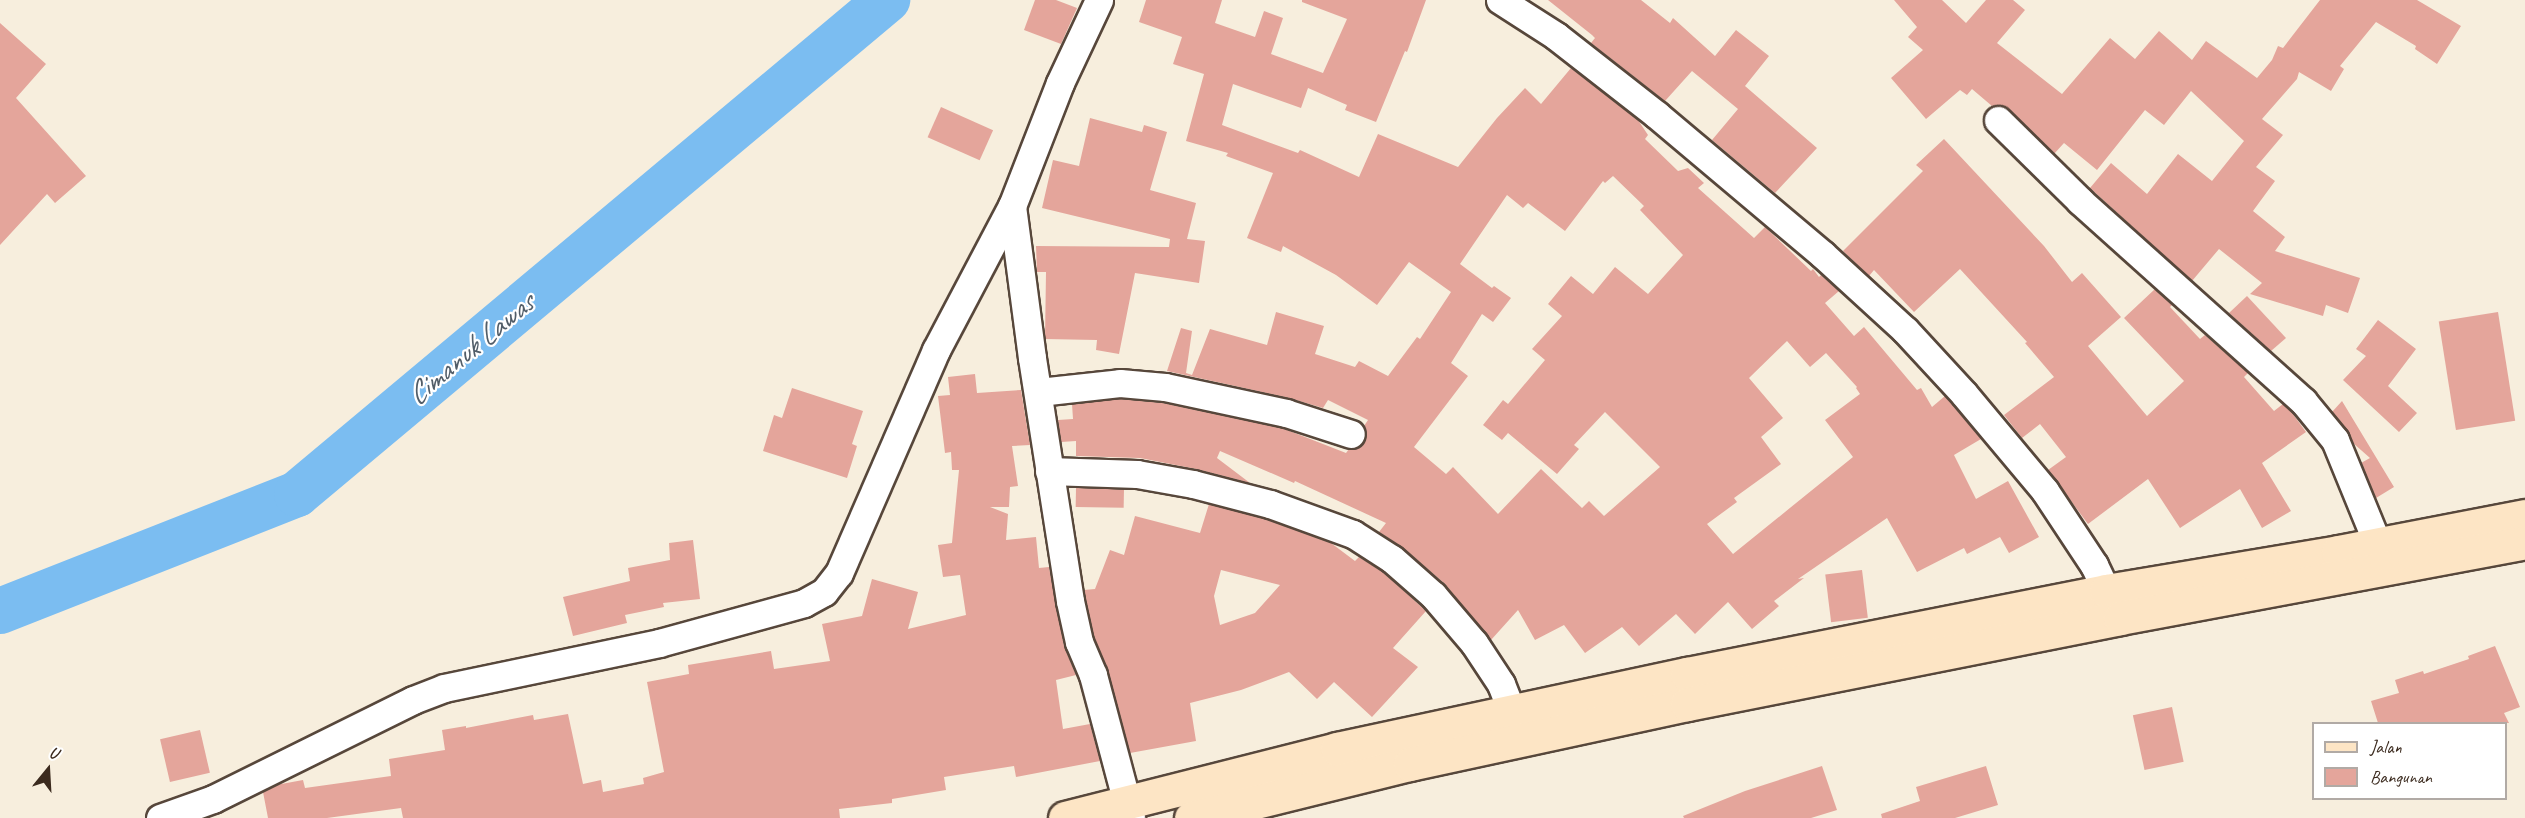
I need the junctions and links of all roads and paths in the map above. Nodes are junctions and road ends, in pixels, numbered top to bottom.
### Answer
1 (1099, 0) edge
2 (1500, 0) edge
3 (1998, 120) dead end
4 (1012, 206) junction
5 (1039, 392) junction
6 (1351, 434) dead end
7 (1049, 471) junction
8 (2525, 516) edge
9 (2374, 540) junction
10 (2525, 542) edge
11 (2106, 589) junction
12 (1510, 709) junction
13 (1319, 770) junction
14 (1125, 800) edge
15 (160, 818) edge
16 (1065, 818) edge
17 (1191, 818) edge

1 - 4 street
2 - 11 street
3 - 9 street
4 - 5 street
4 - 15 street
5 - 6 street
5 - 7 street
7 - 12 street
7 - 14 street
8 - 9 main road
9 - 10 main road
9 - 11 main road
11 - 12 main road
12 - 13 main road
13 - 14 main road
13 - 17 main road
14 - 16 main road

